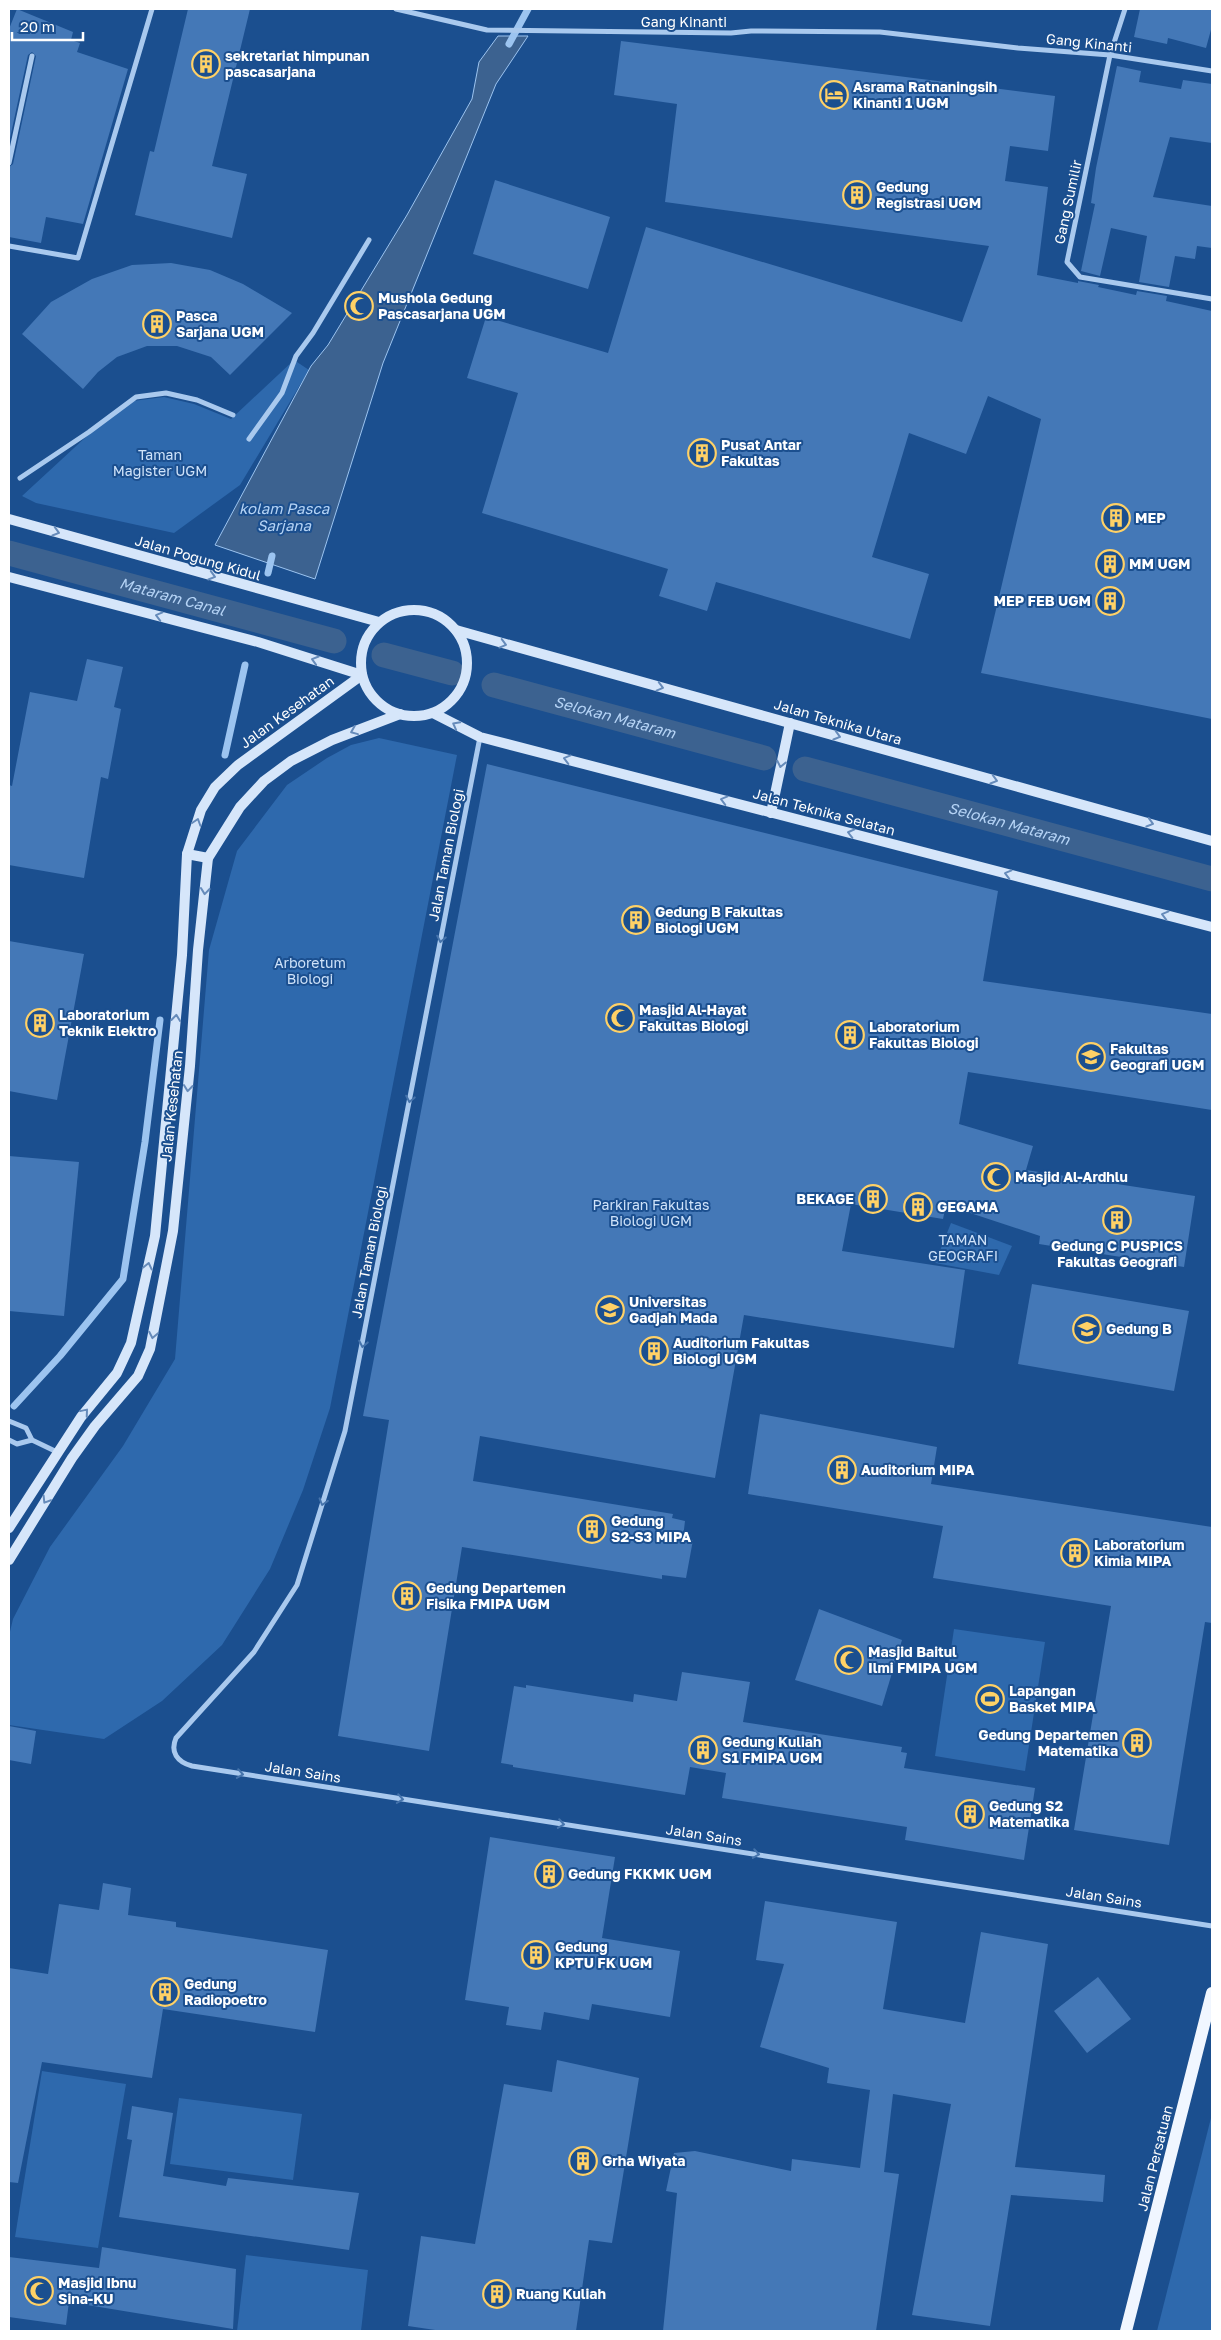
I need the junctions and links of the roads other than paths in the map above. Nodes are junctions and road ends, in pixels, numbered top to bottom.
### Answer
1 (152, 9) edge
2 (396, 9) edge
3 (1125, 9) edge
4 (1110, 55) junction
5 (32, 56) dead end
6 (1212, 71) edge
7 (9, 163) edge
8 (369, 240) dead end
9 (9, 246) edge
10 (1212, 300) edge
11 (233, 415) dead end
12 (249, 439) dead end
13 (20, 478) dead end
14 (9, 519) edge
15 (9, 577) edge
16 (379, 622) junction
17 (456, 630) junction
18 (362, 675) junction
19 (433, 712) junction
20 (400, 714) junction
21 (790, 723) junction
22 (480, 737) junction
23 (771, 813) junction
24 (1212, 841) edge
25 (187, 854) junction
26 (208, 858) junction
27 (1212, 928) edge
28 (11, 1422) edge
29 (9, 1440) edge
30 (32, 1440) junction
31 (57, 1452) junction
32 (72, 1458) junction
33 (9, 1528) edge
34 (9, 1560) edge
35 (192, 1766) joint
36 (1212, 1926) edge
37 (1212, 1993) edge
38 (1126, 2331) edge

1 - 9 street
2 - 4 street, Gang Kinanti
3 - 4 street
4 - 6 street, Gang Kinanti
4 - 10 street, Gang Sumilir
5 - 7 street
8 - 12 street
11 - 13 street
14 -> 16 main road, Jalan Pogung Kidul
18 -> 15 main road
16 - 17 main road
16 - 18 main road
17 - 19 main road
17 -> 21 main road, Jalan Teknika Utara
18 - 20 main road
25 -> 18 main road, Jalan Kesehatan
19 - 20 main road
22 -> 19 main road, Jalan Teknika Selatan
20 -> 26 main road, Jalan Kesehatan
21 -> 23 main road
21 -> 24 main road, Jalan Teknika Utara
23 -> 22 main road, Jalan Teknika Selatan
22 -> 35 street, Jalan Taman Biologi
27 -> 23 main road, Jalan Teknika Selatan
25 - 26 main road
31 -> 25 main road, Jalan Kesehatan
26 -> 32 main road, Jalan Kesehatan
28 - 30 street
29 - 30 street
30 - 31 street
31 - 32 main road
31 - 33 main road, Jalan Kesehatan
32 -> 34 main road, Jalan Kesehatan
35 -> 36 street, Jalan Sains
37 - 38 main road, Jalan Persatuan

